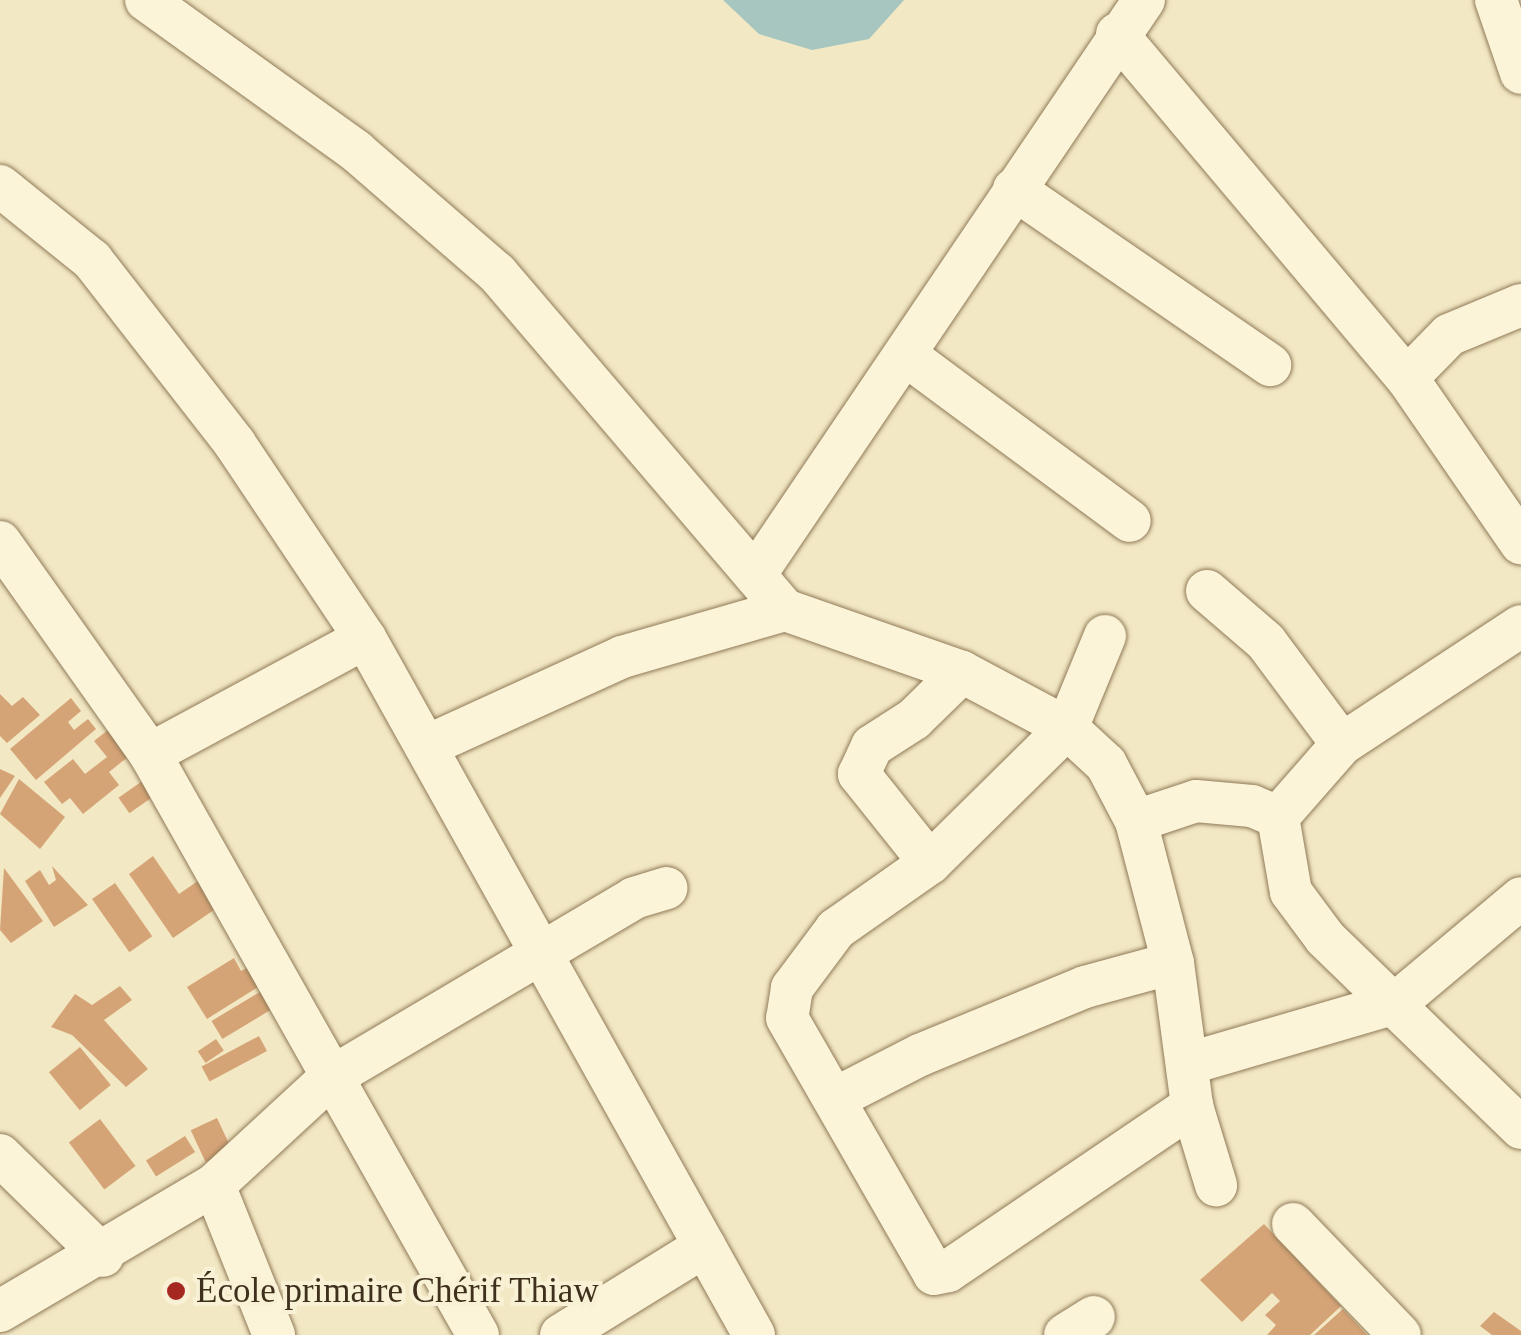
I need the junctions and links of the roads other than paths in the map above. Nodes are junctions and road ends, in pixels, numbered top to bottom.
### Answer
1 (146, 0) edge
2 (1144, 0) edge
3 (1496, 0) edge
4 (1117, 34) junction
5 (1521, 73) edge
6 (0, 186) edge
7 (1014, 190) junction
8 (1521, 305) edge
9 (907, 356) junction
10 (1270, 366) dead end
11 (1407, 378) junction
12 (1130, 521) dead end
13 (0, 542) edge
14 (1521, 543) edge
15 (755, 575) junction
16 (1207, 590) dead end
17 (786, 610) junction
18 (1521, 626) edge
19 (1104, 636) dead end
20 (365, 638) junction
21 (962, 672) junction
22 (1067, 728) junction
23 (1342, 744) junction
24 (429, 745) junction
25 (150, 754) junction
26 (1278, 817) junction
27 (1136, 821) junction
28 (930, 864) junction
29 (667, 888) dead end
30 (1521, 898) edge
31 (542, 954) junction
32 (1173, 963) junction
33 (1396, 1003) junction
34 (330, 1078) junction
35 (1189, 1085) junction
36 (834, 1100) junction
37 (1521, 1128) edge
38 (0, 1154) edge
39 (214, 1185) junction
40 (1216, 1186) dead end
41 (1293, 1224) dead end
42 (706, 1246) junction
43 (103, 1256) junction
44 (0, 1311) edge
45 (274, 1335) edge
46 (478, 1335) edge
47 (562, 1335) edge
48 (754, 1335) edge
49 (1400, 1335) edge

1 - 15 street
2 - 4 street
3 - 5 street
4 - 7 street
4 - 11 street
6 - 20 street
7 - 9 street
7 - 10 street
8 - 11 street
9 - 12 street
9 - 15 street
11 - 14 street
13 - 25 street
15 - 17 street
16 - 23 street
17 - 21 street
17 - 24 street
18 - 23 street
19 - 22 street
20 - 24 street
20 - 25 street
21 - 22 street
21 - 28 street
22 - 27 street
22 - 28 street
23 - 26 street
24 - 31 street
25 - 34 street
26 - 27 street
26 - 33 street
27 - 32 street
28 - 36 street
29 - 31 street
30 - 33 street
31 - 34 street
31 - 42 street
32 - 35 street
32 - 36 street
33 - 35 street
33 - 37 street
34 - 39 street
34 - 46 street
35 - 36 street
35 - 40 street
38 - 43 street
39 - 43 street
39 - 45 street
41 - 49 street
42 - 47 street
42 - 48 street
43 - 44 street

